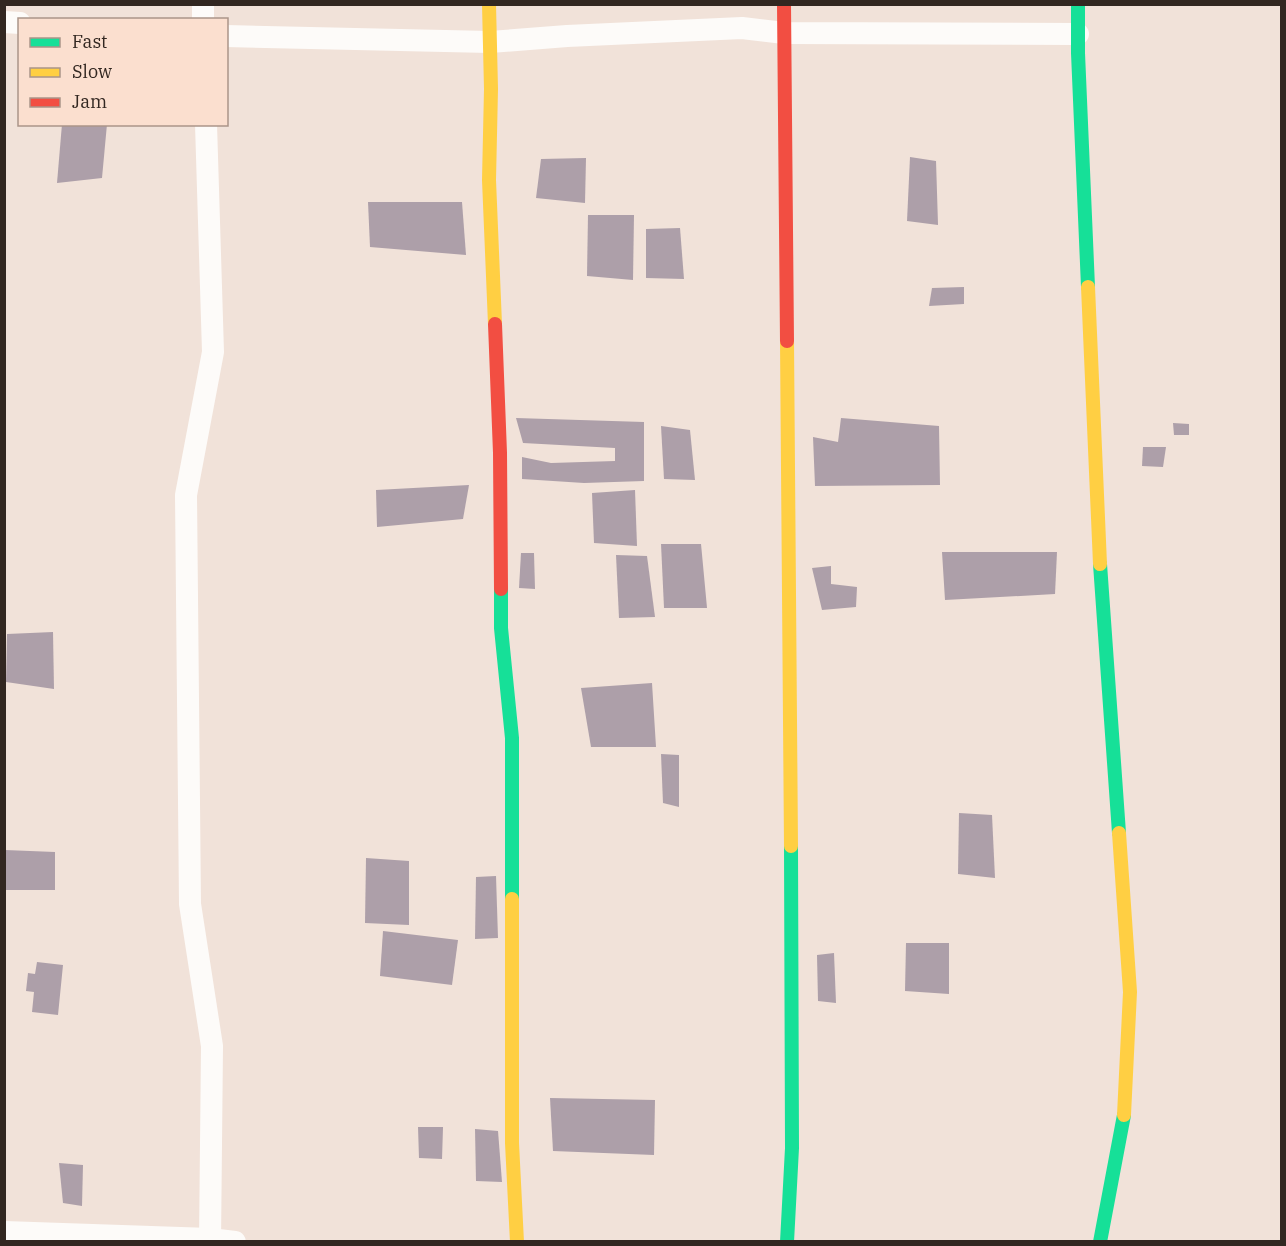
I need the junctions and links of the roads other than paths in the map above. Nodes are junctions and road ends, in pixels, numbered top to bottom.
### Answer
1 (489, 4) edge
2 (784, 4) edge
3 (1078, 4) edge
4 (784, 33) junction
5 (1078, 34) junction
6 (228, 36) edge
7 (490, 42) junction
8 (206, 126) edge
9 (4, 1232) edge
10 (210, 1240) edge
11 (235, 1242) edge
12 (518, 1242) edge
13 (787, 1242) edge
14 (1100, 1242) edge

1 - 7 street
2 - 4 street
3 - 5 street
4 - 5 street
4 - 7 street
4 - 13 street
5 - 14 street
6 - 7 street
7 - 12 street
8 - 10 street
9 - 10 street
10 - 11 street

